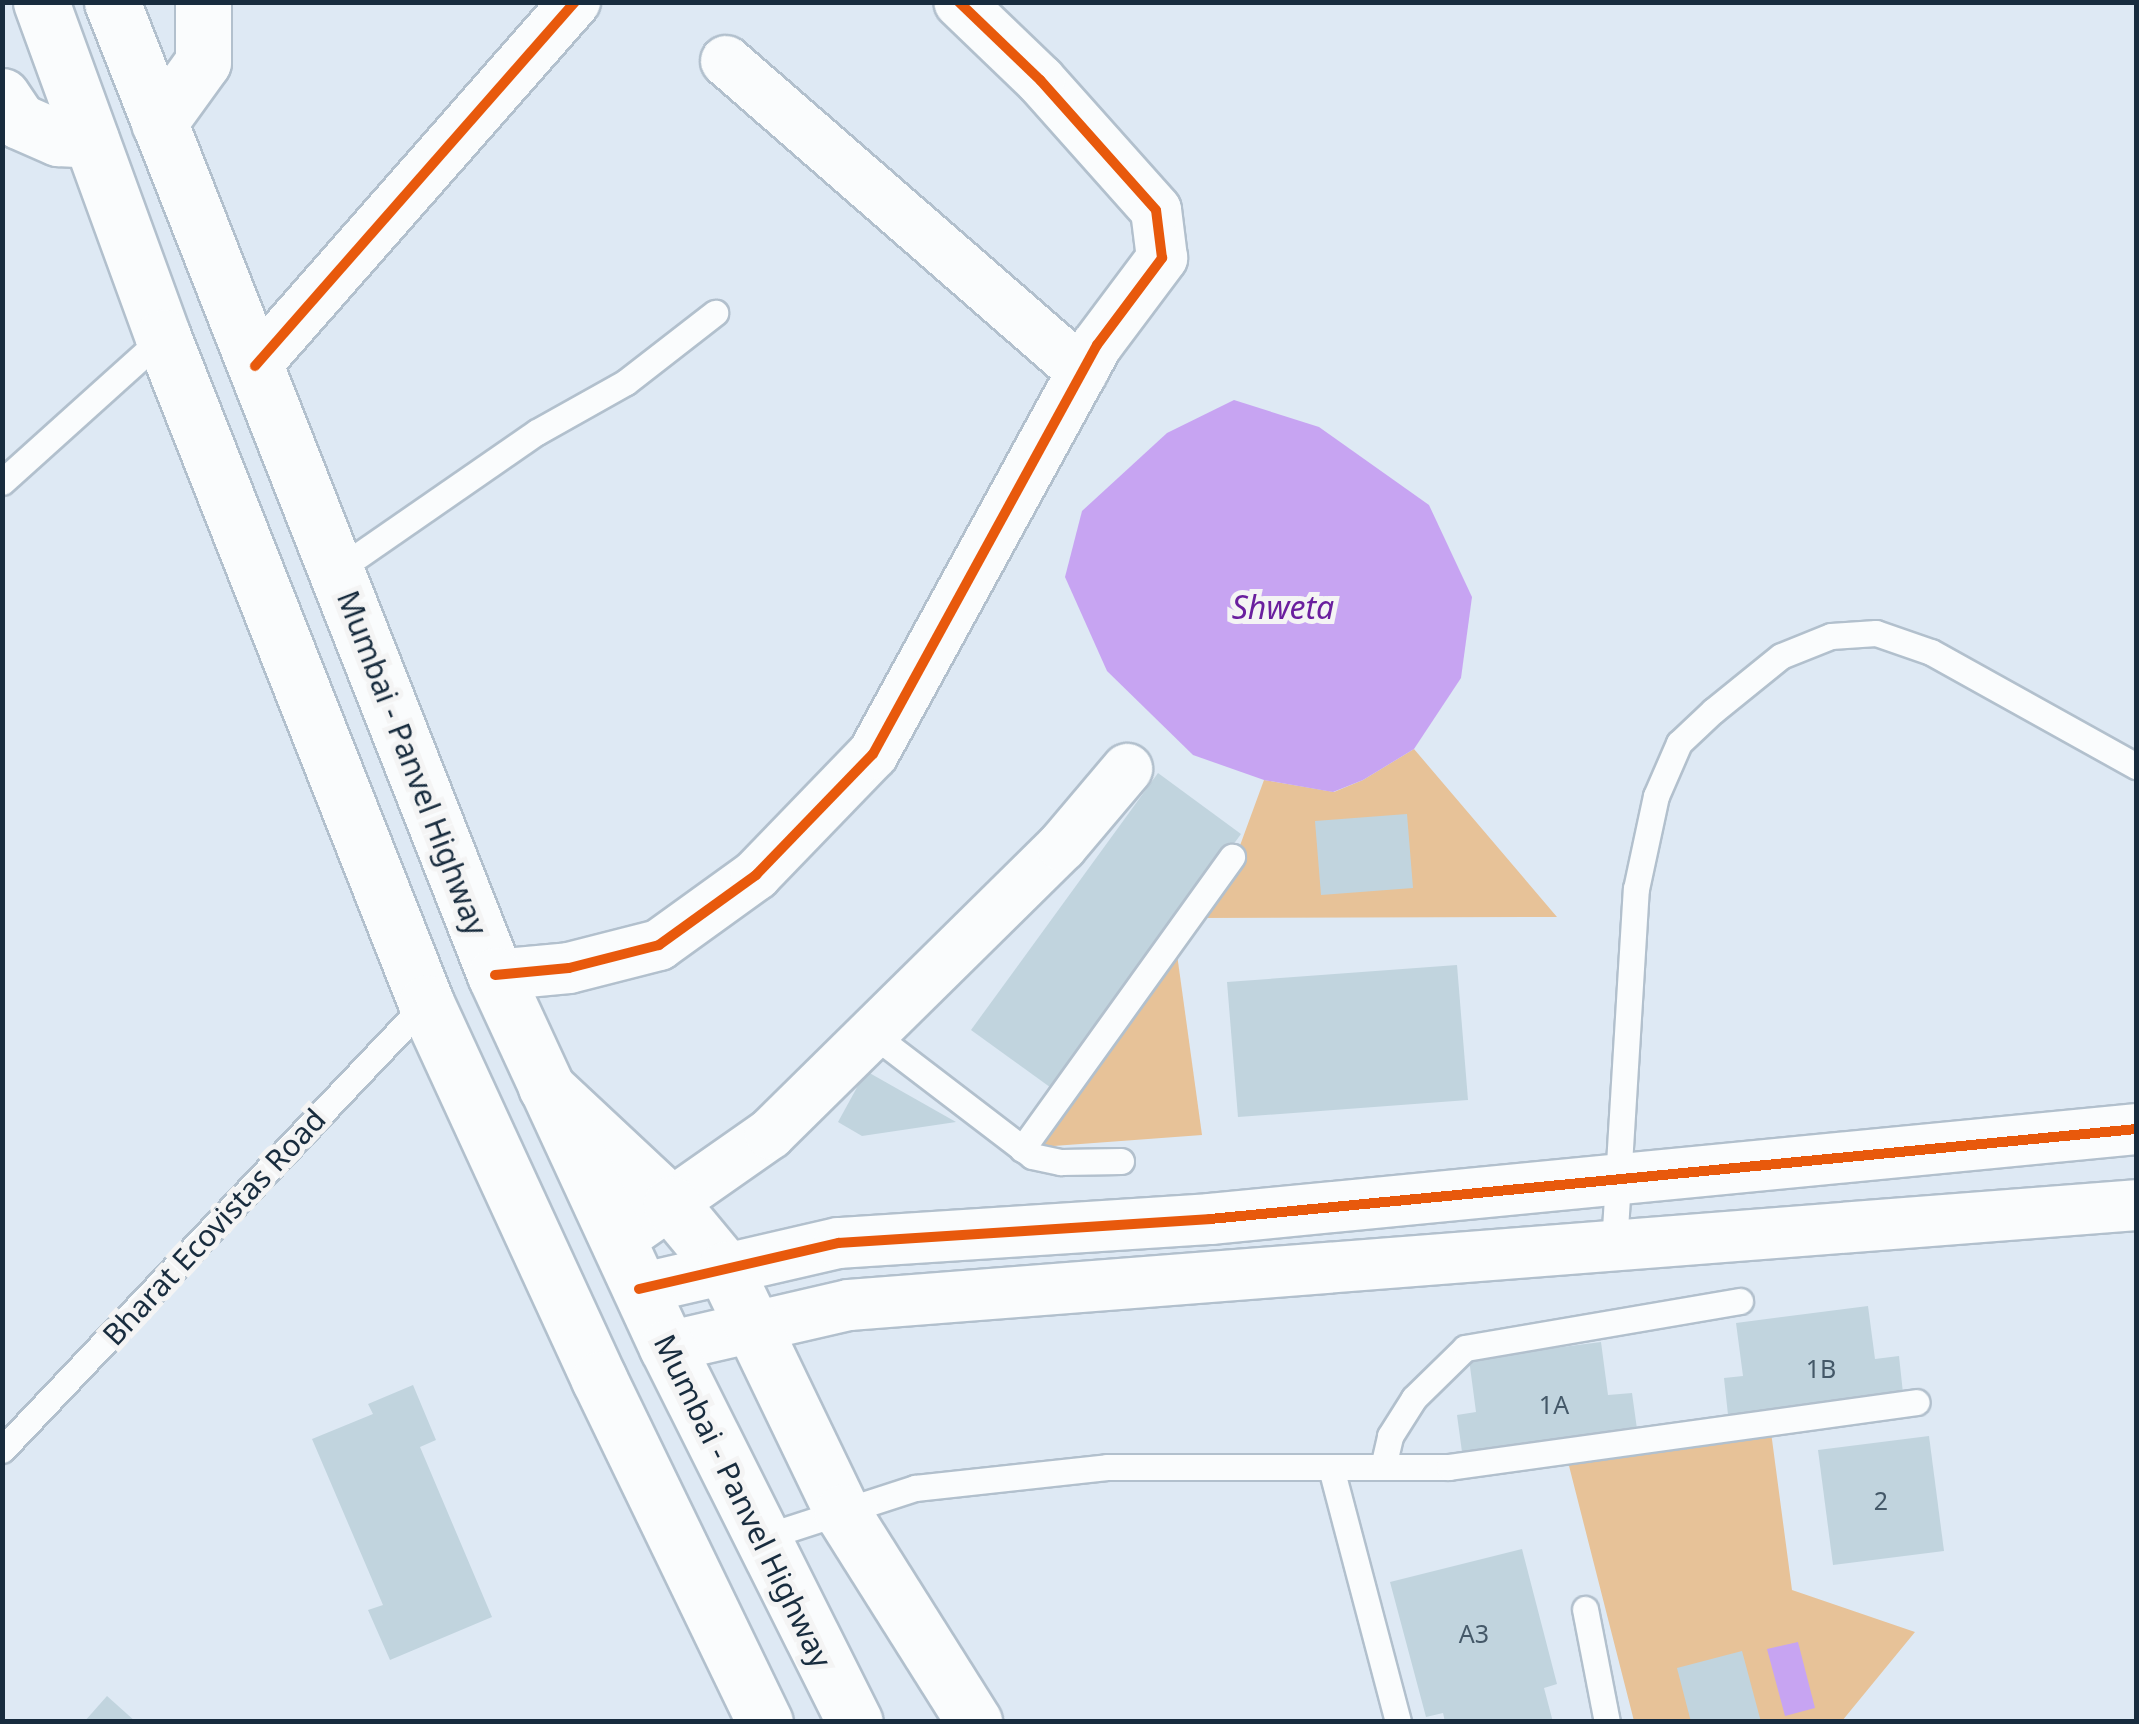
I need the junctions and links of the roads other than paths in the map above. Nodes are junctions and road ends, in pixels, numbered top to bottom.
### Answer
1 (41, 2) edge
2 (112, 2) edge
3 (202, 2) edge
4 (575, 2) edge
5 (959, 2) edge
6 (726, 62) dead end
7 (2, 96) edge
8 (159, 123) junction
9 (91, 140) junction
10 (218, 272) junction
11 (716, 313) dead end
12 (156, 318) junction
13 (255, 366) junction
14 (1082, 372) junction
15 (2, 482) edge
16 (336, 571) junction
17 (2136, 766) edge
18 (1127, 770) dead end
19 (1232, 857) dead end
20 (495, 975) junction
21 (426, 1003) junction
22 (874, 1035) junction
23 (543, 1085) junction
24 (2136, 1129) edge
25 (1022, 1149) junction
26 (1121, 1160) dead end
27 (1614, 1180) junction
28 (671, 1204) junction
29 (2136, 1205) edge
30 (1614, 1246) junction
31 (628, 1265) junction
32 (726, 1269) junction
33 (1740, 1302) dead end
34 (751, 1328) junction
35 (666, 1347) junction
36 (1917, 1402) dead end
37 (2, 1450) edge
38 (1383, 1467) junction
39 (1331, 1468) junction
40 (842, 1512) junction
41 (762, 1538) junction
42 (1584, 1609) dead end
43 (748, 1714) edge
44 (855, 1722) edge
45 (974, 1722) edge
46 (1398, 1722) edge
47 (1607, 1722) edge

1 - 9 main road
2 - 8 main road, Mumbai - Panvel Highway
3 - 8 main road
4 - 13 street
5 - 14 street
6 - 14 street
7 - 9 main road
8 - 10 main road, Mumbai - Panvel Highway
9 - 12 main road
10 - 12 main road
10 - 13 main road, Mumbai - Panvel Highway
11 - 16 lane
12 - 15 lane
12 - 21 main road
13 - 16 main road, Mumbai - Panvel Highway
14 - 20 street
16 - 20 main road, Mumbai - Panvel Highway
17 - 27 lane
18 - 22 street
19 - 25 lane
20 - 21 main road
20 - 23 main road, Mumbai - Panvel Highway
21 - 37 lane, Bharat Ecovistas Road
21 - 43 main road
22 - 25 lane
22 - 28 street
23 - 28 main road
23 - 31 main road, Mumbai - Panvel Highway
24 - 27 street
25 - 26 lane
27 - 30 lane
27 - 32 street
28 - 31 street
28 - 32 main road
29 - 30 street
30 - 34 street
31 - 32 street
31 - 35 main road, Mumbai - Panvel Highway
32 - 34 main road
33 - 38 lane
34 - 35 street
34 - 40 main road
35 - 41 main road, Mumbai - Panvel Highway
36 - 38 lane
38 - 39 lane
39 - 40 lane
39 - 46 lane
40 - 41 lane
40 - 45 main road
41 - 44 main road, Mumbai - Panvel Highway
42 - 47 lane

